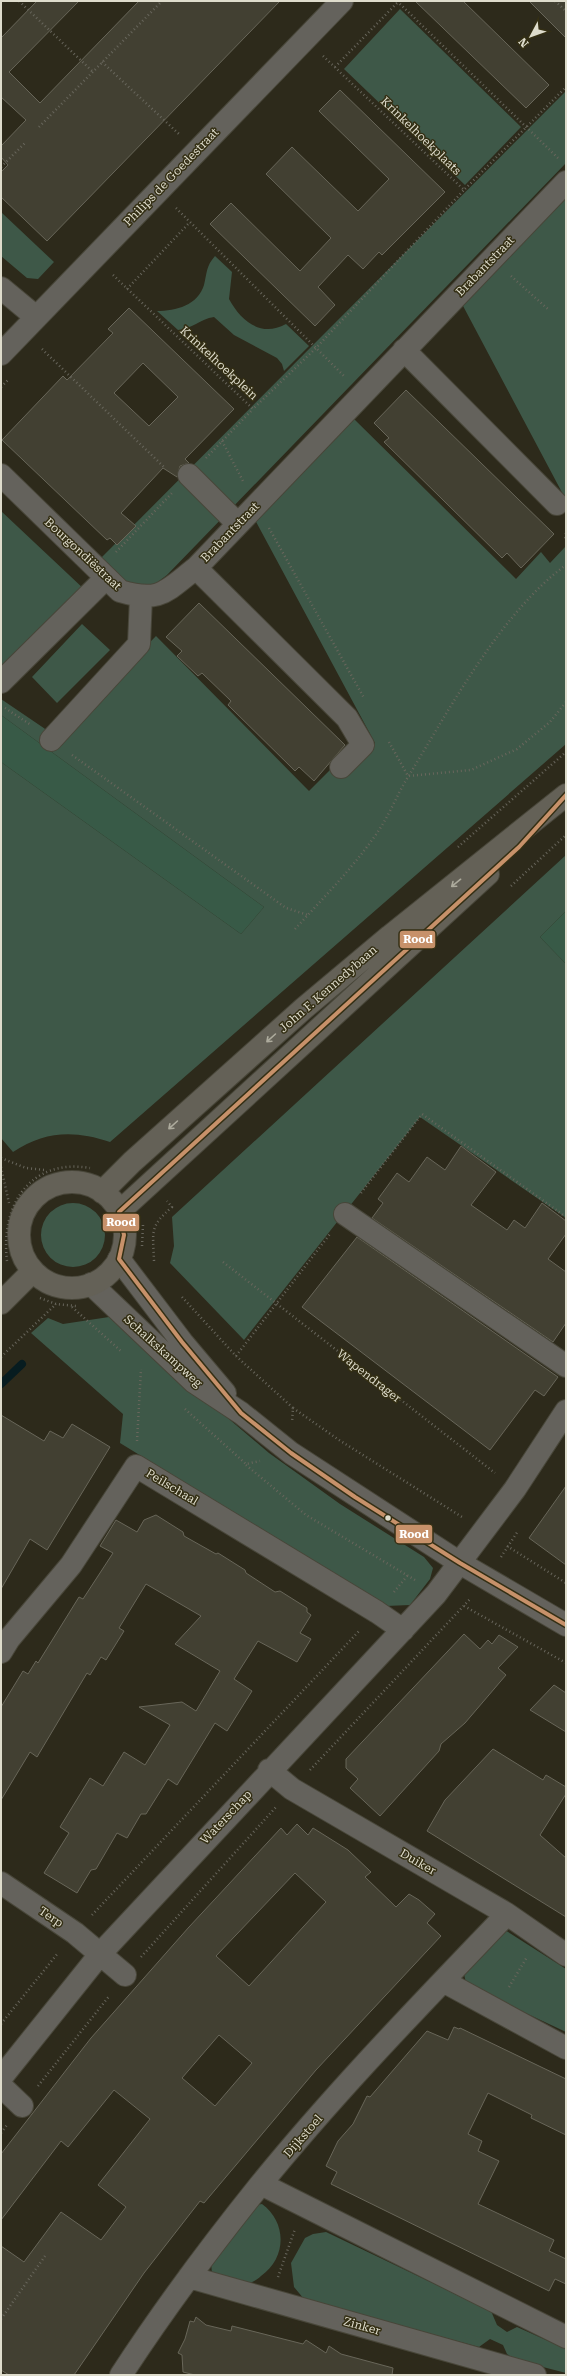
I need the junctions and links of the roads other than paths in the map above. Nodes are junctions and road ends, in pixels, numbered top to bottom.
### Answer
1 (342, 1) edge
2 (566, 182) edge
3 (1, 288) edge
4 (30, 324) junction
5 (404, 350) junction
6 (1, 354) edge
7 (180, 474) road end
8 (1, 475) edge
9 (557, 504) dead end
10 (238, 524) junction
11 (196, 568) junction
12 (106, 578) junction
13 (141, 597) junction
14 (1, 682) edge
15 (51, 740) road end
16 (342, 767) dead end
17 (565, 796) edge
18 (108, 1186) junction
19 (126, 1205) junction
20 (345, 1214) road end
21 (125, 1267) junction
22 (27, 1277) junction
23 (98, 1291) junction
24 (1, 1303) edge
25 (566, 1366) edge
26 (566, 1410) edge
27 (241, 1413) junction
28 (460, 1563) junction
29 (566, 1625) edge
30 (404, 1630) junction
31 (1, 1652) edge
32 (269, 1770) junction
33 (1, 1883) edge
34 (507, 1914) junction
35 (101, 1953) junction
36 (566, 1955) edge
37 (125, 1975) dead end
38 (443, 1981) junction
39 (566, 2048) edge
40 (1, 2078) edge
41 (1, 2086) edge
42 (22, 2106) dead end
43 (261, 2184) junction
44 (189, 2277) junction
45 (566, 2337) edge
46 (121, 2375) edge
47 (535, 2375) edge

1 - 4 street, Philips de Goedestraat
2 - 5 street, Brabantstraat
3 - 4 street
4 - 6 street, Philips de Goedestraat
5 - 9 street
5 - 10 street, Brabantstraat
7 - 10 street
8 - 12 street, Bourgondiëstraat
10 - 11 street, Brabantstraat
11 - 13 street, Bourgondiëstraat
11 - 16 street, Brabantstraat
12 - 13 street, Bourgondiëstraat
12 - 14 street
13 - 15 street
17 -> 18 main road, John F. Kennedybaan
17 - 19 main road, John F. Kennedybaan
18 - 19 main road
18 - 22 main road
19 - 21 main road
20 - 25 street
21 - 23 main road
21 - 27 street, Schalkskampweg
22 - 23 main road
22 - 24 main road
23 - 27 street, Schalkskampweg
26 - 28 street
27 - 28 street, Schalkskampweg
28 - 29 street, Schalkskampweg
28 - 30 street, Waterschap
30 - 31 street, Peilschaal
30 - 32 street, Waterschap
32 - 34 street, Duiker
32 - 35 street, Waterschap
33 - 35 street, Terp
34 - 36 street, Duiker
34 - 38 street, Dijkstoel
35 - 37 street, Terp
35 - 40 street, Waterschap
38 - 39 street
38 - 43 street, Dijkstoel
41 - 42 street
43 - 44 street, Dijkstoel
43 - 45 street
44 - 46 street, Dijkstoel
44 - 47 street, Zinker

